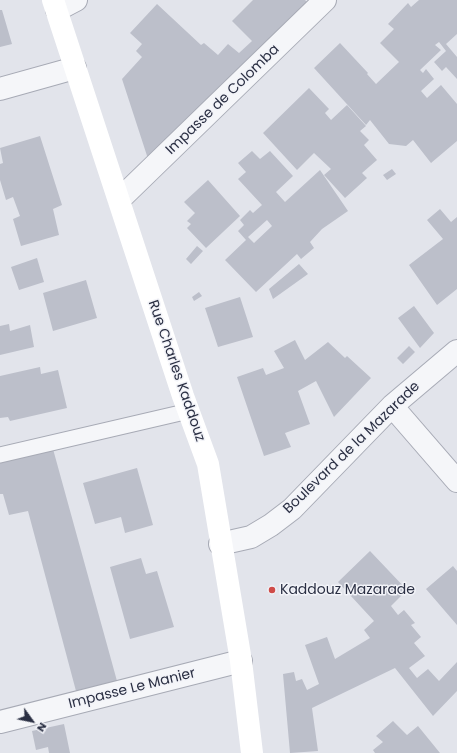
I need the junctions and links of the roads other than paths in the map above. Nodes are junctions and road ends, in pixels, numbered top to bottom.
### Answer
1 (76, 0) edge
2 (325, 0) edge
3 (55, 5) edge
4 (75, 68) junction
5 (0, 89) edge
6 (120, 199) junction
7 (457, 351) edge
8 (392, 406) junction
9 (189, 411) junction
10 (0, 455) edge
11 (457, 481) edge
12 (220, 544) junction
13 (241, 661) junction
14 (0, 722) edge
15 (252, 753) edge

1 - 3 street
2 - 6 street, Impasse de Colomba
3 - 4 street, Rue Charles Kaddouz
4 - 5 street
4 - 6 street, Rue Charles Kaddouz
6 - 9 street, Rue Charles Kaddouz
7 - 8 street, Boulevard de la Mazarade
8 - 11 street
8 - 12 street, Boulevard de la Mazarade
9 - 10 lane
9 - 12 street, Rue Charles Kaddouz
12 - 13 street, Rue Charles Kaddouz
13 - 14 street, Impasse Le Manier
13 - 15 street, Rue Charles Kaddouz

